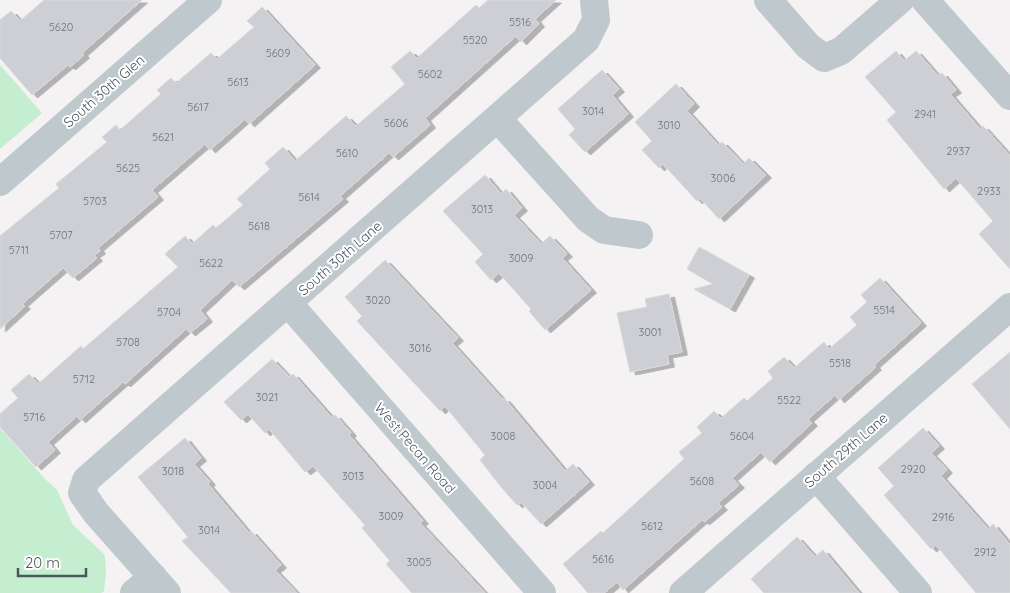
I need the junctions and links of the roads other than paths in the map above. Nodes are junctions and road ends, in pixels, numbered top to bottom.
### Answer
1 (208, 0) edge
2 (768, 0) edge
3 (900, 0) edge
4 (925, 0) edge
5 (595, 10) edge
6 (1010, 96) edge
7 (498, 119) junction
8 (0, 182) edge
9 (639, 236) dead end
10 (288, 303) junction
11 (1010, 308) edge
12 (816, 476) junction
13 (152, 588) edge
14 (542, 593) edge
15 (683, 593) edge
16 (918, 593) edge

1 - 8 street, South 30th Glen
2 - 3 street
4 - 6 street
5 - 7 street, South 30th Lane
7 - 9 street
7 - 10 street, South 30th Lane
10 - 13 street, South 30th Lane
10 - 14 street, West Pecan Road
11 - 12 street, South 29th Lane
12 - 15 street, South 29th Lane
12 - 16 street

